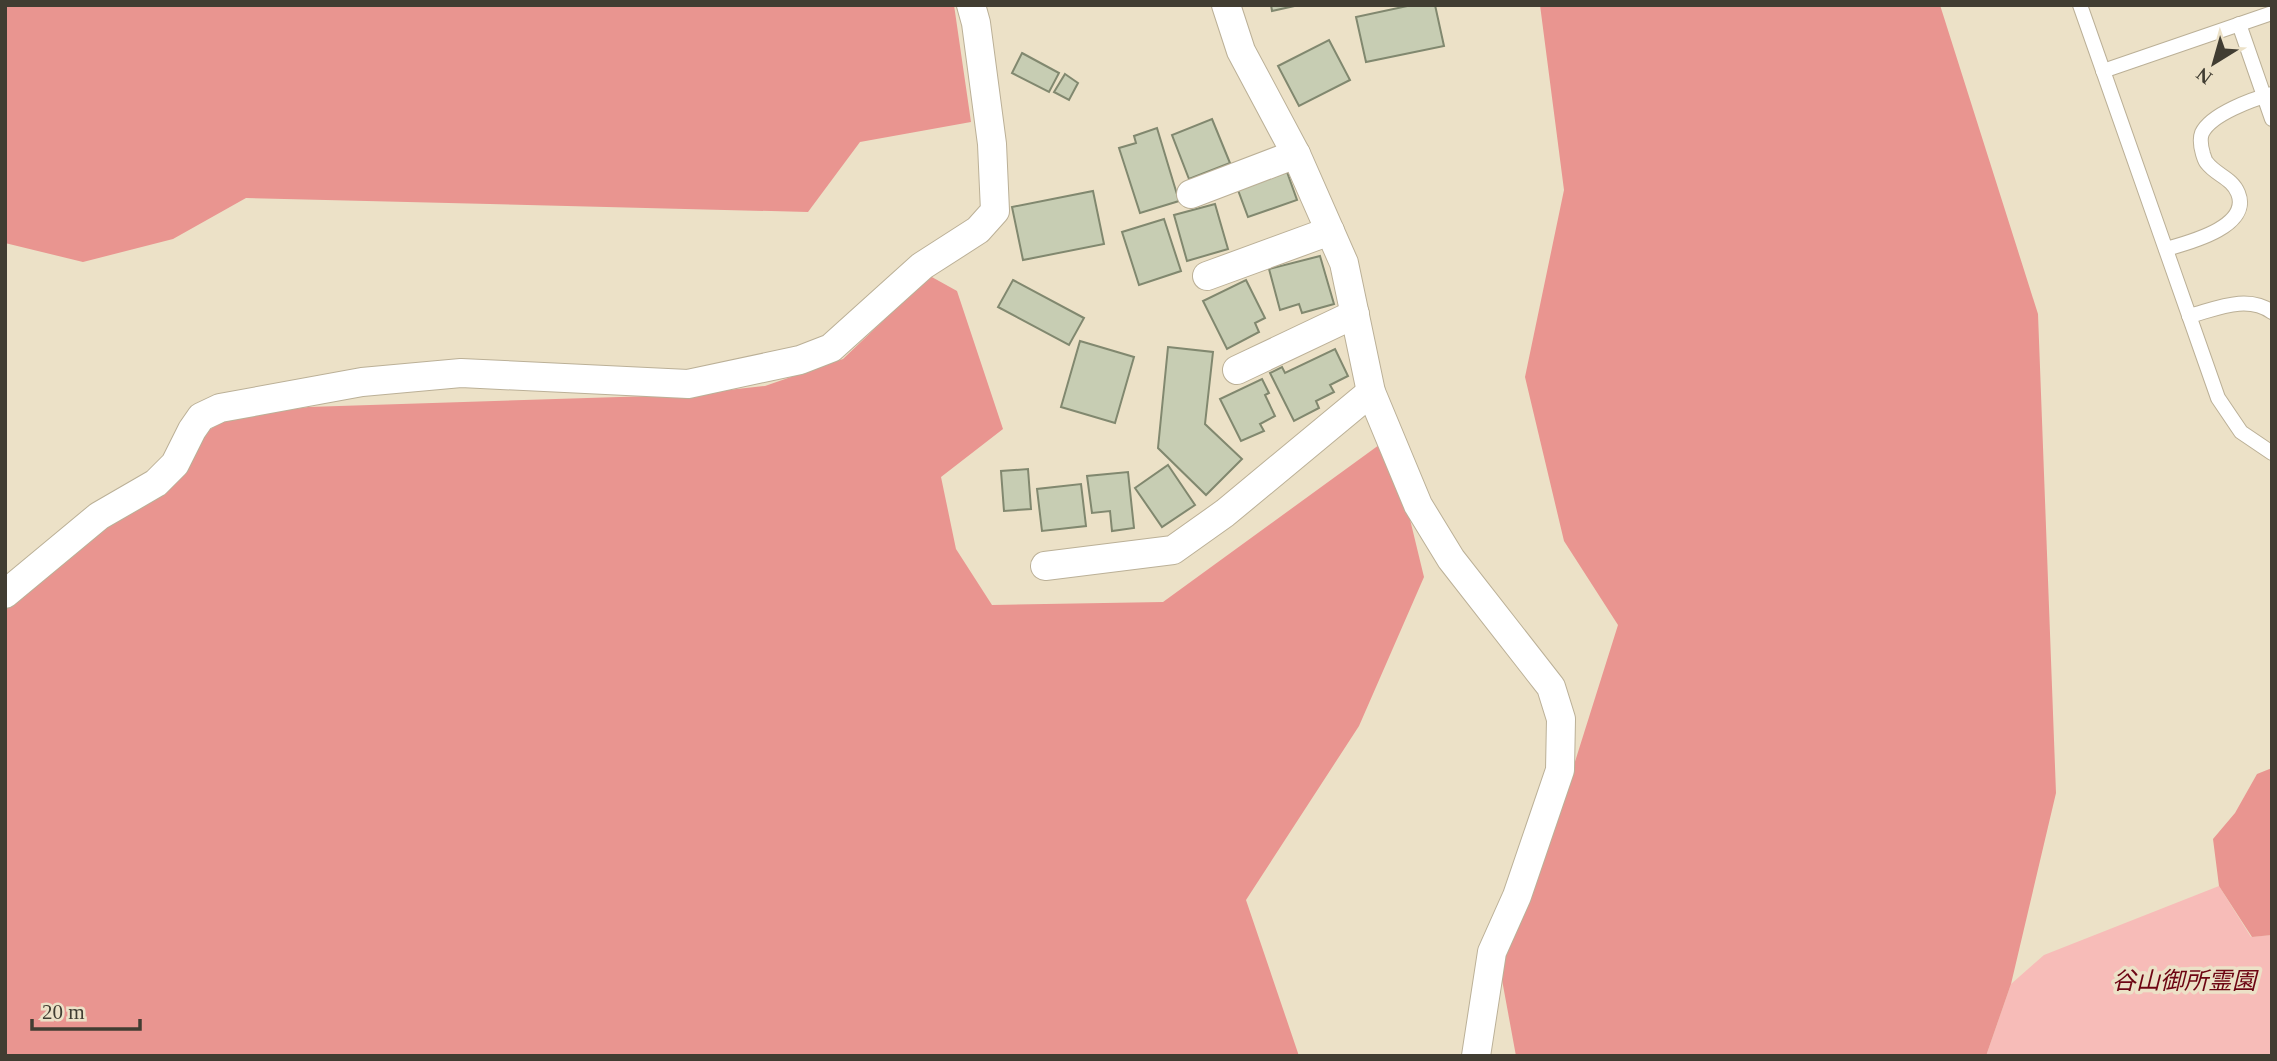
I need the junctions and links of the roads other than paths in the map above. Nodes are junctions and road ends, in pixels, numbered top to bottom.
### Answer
1 (971, 5) edge
2 (1226, 5) edge
3 (2080, 5) edge
4 (2272, 13) edge
5 (2239, 24) junction
6 (2104, 71) junction
7 (2268, 95) edge
8 (2272, 119) edge
9 (1296, 155) junction
10 (1191, 194) dead end
11 (1330, 231) junction
12 (2166, 249) junction
13 (1207, 275) dead end
14 (2272, 313) edge
15 (1354, 314) junction
16 (2189, 316) junction
17 (1237, 370) dead end
18 (1371, 392) junction
19 (2272, 453) edge
20 (1045, 566) dead end
21 (5, 594) edge
22 (1476, 1056) edge

1 - 21 street
2 - 9 street
3 - 6 lane
4 - 5 lane
5 - 6 lane
5 - 7 lane
6 - 12 lane
7 - 8 lane
7 - 12 lane
9 - 10 street
9 - 11 street
11 - 13 street
11 - 15 street
12 - 16 lane
14 - 16 lane
15 - 17 street
15 - 18 street
16 - 19 lane
18 - 20 street
18 - 22 street

